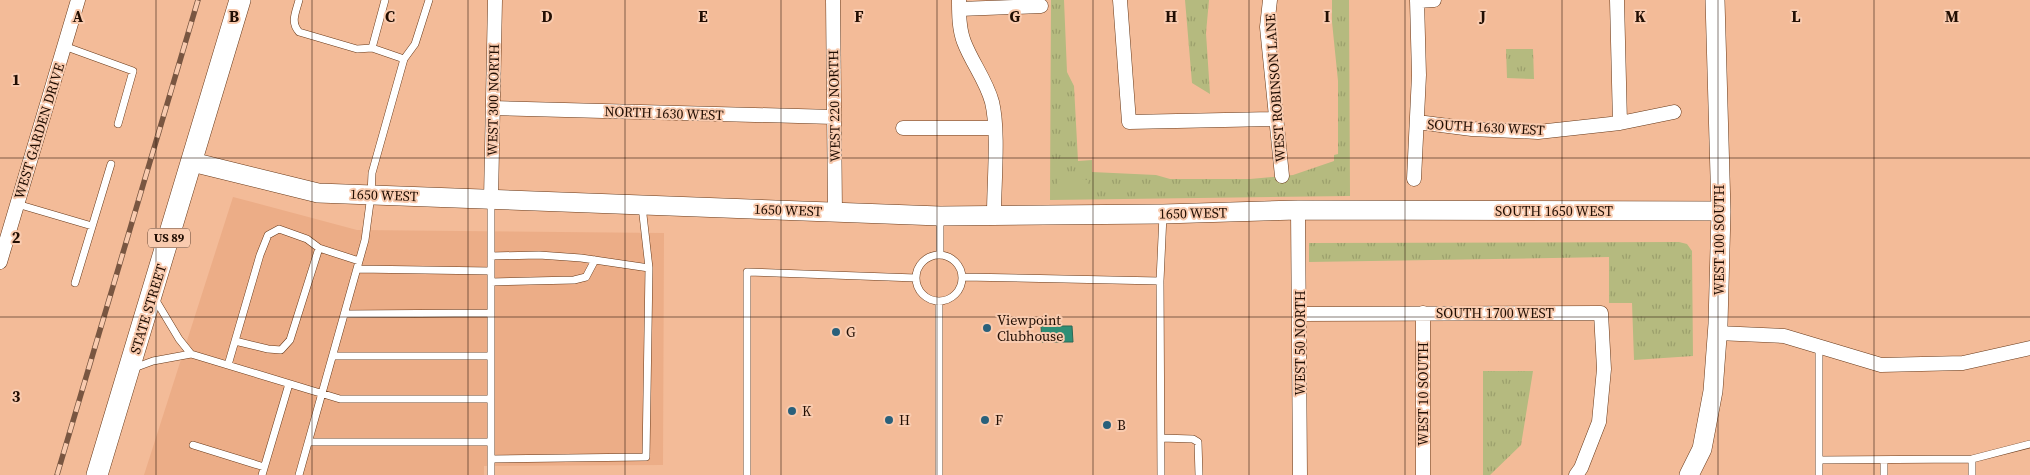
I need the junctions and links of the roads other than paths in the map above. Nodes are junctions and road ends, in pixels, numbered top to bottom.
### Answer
1 (77, 0) edge
2 (240, 0) edge
3 (300, 0) edge
4 (385, 0) edge
5 (429, 0) edge
6 (495, 0) edge
7 (833, 0) edge
8 (1120, 0) edge
9 (1270, 0) edge
10 (1434, 0) edge
11 (1614, 0) edge
12 (1715, 0) edge
13 (1417, 1) edge
14 (959, 4) edge
15 (1041, 6) dead end
16 (64, 46) junction
17 (372, 48) junction
18 (404, 59) junction
19 (493, 108) junction
20 (1674, 112) dead end
21 (834, 117) junction
22 (1275, 119) junction
23 (1417, 122) junction
24 (1620, 123) junction
25 (118, 124) dead end
26 (904, 128) dead end
27 (995, 128) junction
28 (192, 162) junction
29 (112, 164) dead end
30 (1282, 176) dead end
31 (1414, 179) dead end
32 (371, 195) junction
33 (491, 199) junction
34 (16, 204) junction
35 (642, 205) junction
36 (1298, 210) junction
37 (1388, 211) joint
38 (1721, 211) junction
39 (835, 212) junction
40 (994, 214) junction
41 (1163, 214) junction
42 (940, 216) junction
43 (92, 226) junction
44 (319, 248) junction
45 (940, 254) junction
46 (491, 256) junction
47 (595, 260) junction
48 (0, 262) edge
49 (358, 265) junction
50 (649, 268) junction
51 (491, 271) junction
52 (963, 277) junction
53 (916, 278) junction
54 (491, 282) junction
55 (1160, 282) junction
56 (75, 283) dead end
57 (152, 294) junction
58 (939, 301) junction
59 (491, 313) junction
60 (1423, 313) junction
61 (345, 314) junction
62 (1300, 314) junction
63 (1718, 333) junction
64 (235, 340) junction
65 (1819, 346) junction
66 (2030, 348) edge
67 (191, 354) junction
68 (333, 356) junction
69 (491, 356) junction
70 (228, 365) junction
71 (129, 370) junction
72 (289, 384) junction
73 (322, 394) junction
74 (491, 400) junction
75 (1161, 438) junction
76 (309, 442) junction
77 (491, 442) junction
78 (2030, 444) edge
79 (193, 445) dead end
80 (491, 459) junction
81 (1972, 459) junction
82 (1819, 460) junction
83 (1884, 460) junction
84 (264, 467) junction
85 (97, 475) edge
86 (262, 475) edge
87 (299, 475) edge
88 (491, 475) edge
89 (747, 475) edge
90 (940, 475) edge
91 (1161, 475) edge
92 (1199, 475) edge
93 (1300, 475) edge
94 (1423, 475) edge
95 (1576, 475) edge
96 (1689, 475) edge
97 (1819, 475) edge
98 (1884, 475) edge
99 (1972, 475) edge

1 - 16 street, WEST GARDEN DRIVE
2 - 28 main road, STATE STREET / US 89
3 - 17 lane
4 - 17 lane
5 - 18 lane
6 - 19 street, WEST 300 NORTH
7 - 21 street, WEST 220 NORTH
8 - 22 street
9 - 22 street, WEST ROBINSON LANE
10 - 13 street
11 - 24 street
12 - 38 street, WEST 100 SOUTH
13 - 23 street
14 - 15 street
14 - 27 street
16 - 25 lane
16 - 34 street, WEST GARDEN DRIVE
17 - 18 lane
18 - 32 lane
19 - 21 street, NORTH 1630 WEST
19 - 33 street, WEST 300 NORTH
20 - 24 street, SOUTH 1630 WEST
21 - 39 street, WEST 220 NORTH
22 - 30 street, WEST ROBINSON LANE
23 - 24 street, SOUTH 1630 WEST
23 - 31 street
26 - 27 street
27 - 40 street
28 - 32 street, 1650 WEST
28 - 57 main road, STATE STREET / US 89
29 - 43 lane
32 - 33 street, 1650 WEST
32 - 49 lane
33 - 35 street, 1650 WEST
33 - 46 lane
34 - 43 lane
34 - 48 street, WEST GARDEN DRIVE
35 - 39 street, 1650 WEST
35 - 50 lane
36 - 37 street, 1650 WEST
36 - 41 street, 1650 WEST
36 - 62 street, WEST 50 NORTH
37 - 38 street, SOUTH 1650 WEST
38 - 63 street, WEST 100 SOUTH
39 - 42 street, 1650 WEST
40 - 41 street, 1650 WEST
40 - 42 street, 1650 WEST
41 - 55 lane
42 - 45 lane
43 - 56 lane
44 - 49 lane
44 - 64 lane
44 - 64 lane
45 - 52 lane
45 - 53 lane
46 - 47 lane
46 - 51 lane
47 - 50 lane
47 - 54 lane
49 - 51 lane
49 - 61 lane
50 - 80 lane
51 - 54 lane
52 - 55 lane
52 - 58 lane
53 - 58 lane
53 - 89 lane
54 - 59 lane
55 - 75 lane
57 - 67 lane
57 - 71 main road, STATE STREET / US 89
58 - 90 lane
59 - 61 lane
59 - 69 lane
60 - 62 street, SOUTH 1700 WEST
60 - 94 street, WEST 10 SOUTH
60 - 95 street, SOUTH 1700 WEST
61 - 68 lane
62 - 93 street, WEST 50 NORTH
63 - 65 street
63 - 96 street, WEST 100 SOUTH
64 - 70 lane
65 - 66 street
65 - 82 lane
67 - 70 lane
67 - 71 lane
68 - 69 lane
68 - 73 lane
69 - 74 lane
70 - 72 lane
71 - 85 main road, STATE STREET / US 89
72 - 73 lane
72 - 84 lane
73 - 74 lane
73 - 76 lane
74 - 77 lane
75 - 91 lane
75 - 92 lane
76 - 77 lane
76 - 87 lane
77 - 80 lane
78 - 81 lane
79 - 84 lane
80 - 88 lane
81 - 83 lane
81 - 99 lane
82 - 83 lane
82 - 97 lane
83 - 98 lane
84 - 86 lane

